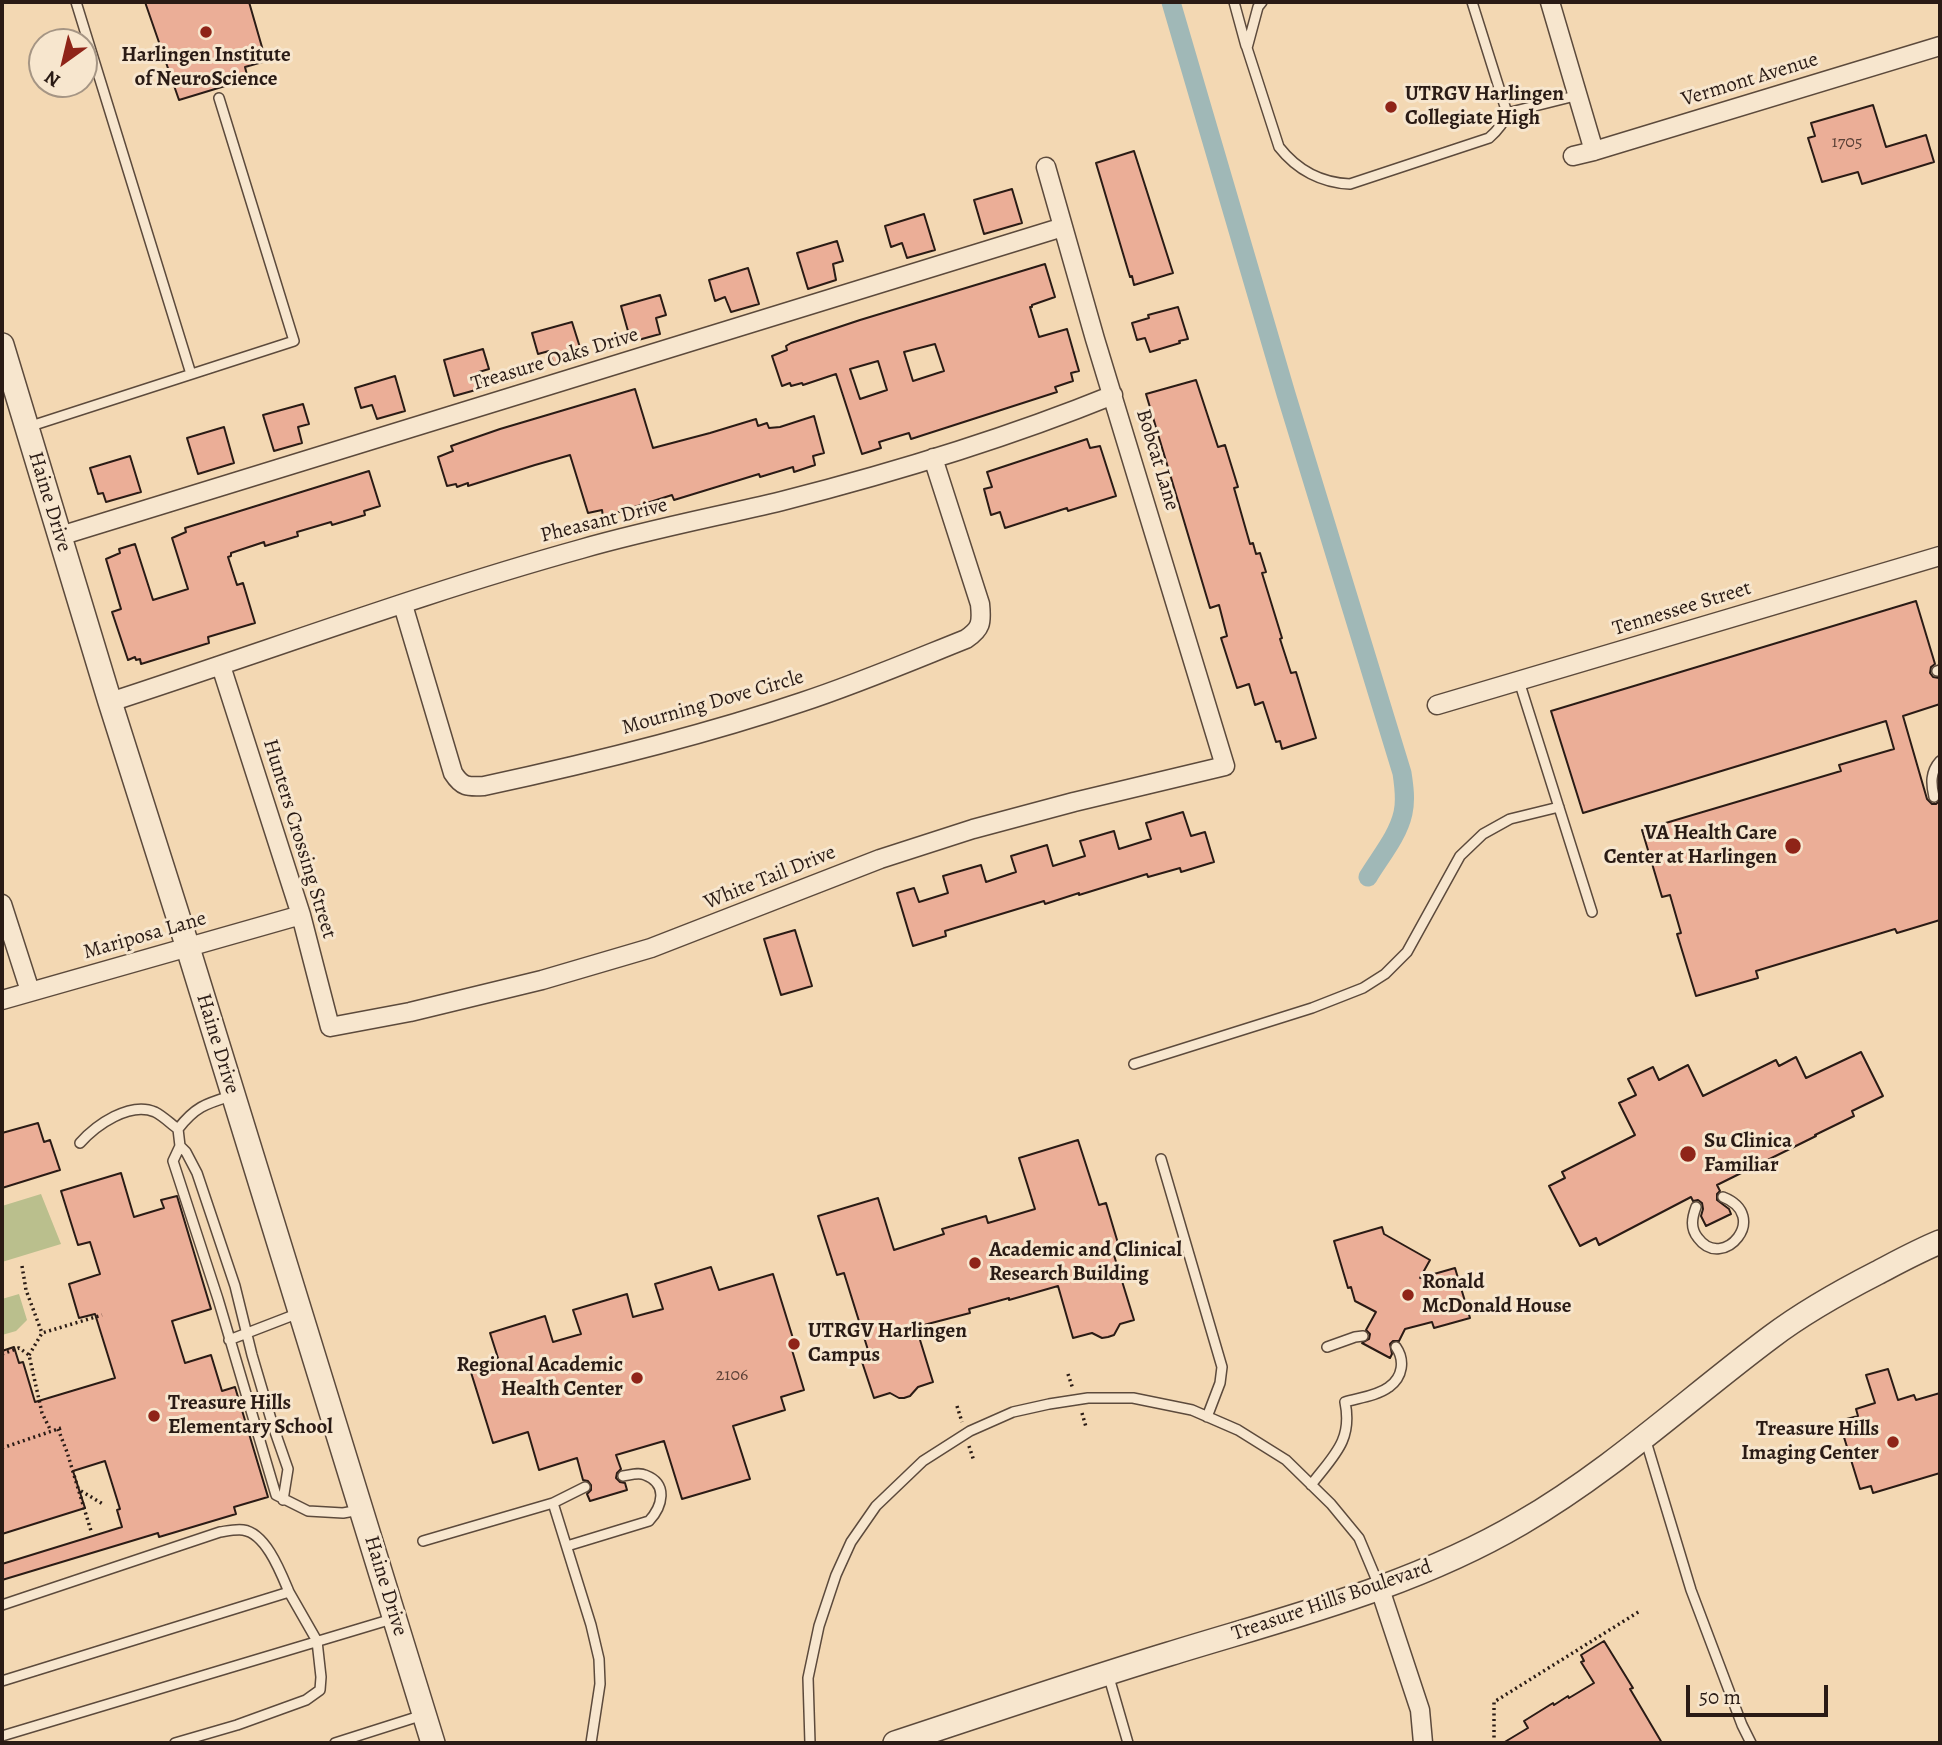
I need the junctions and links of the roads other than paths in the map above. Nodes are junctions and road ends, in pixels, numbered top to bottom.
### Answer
1 (76, 2) edge
2 (1234, 2) edge
3 (1262, 2) edge
4 (1472, 2) edge
5 (1550, 2) edge
6 (1940, 46) edge
7 (1247, 48) junction
8 (1579, 95) junction
9 (219, 98) dead end
10 (1507, 113) junction
11 (1594, 151) junction
12 (1573, 156) dead end
13 (1046, 167) dead end
14 (1063, 227) junction
15 (2, 345) edge
16 (191, 374) junction
17 (1113, 395) junction
18 (27, 428) junction
19 (933, 458) junction
20 (60, 536) junction
21 (1940, 556) edge
22 (403, 605) junction
23 (221, 666) junction
24 (1519, 681) junction
25 (110, 702) junction
26 (1437, 705) dead end
27 (1940, 761) edge
28 (1225, 766) joint
29 (1934, 797) dead end
30 (1559, 807) junction
31 (2, 904) edge
32 (1592, 912) dead end
33 (301, 915) junction
34 (188, 948) junction
35 (30, 991) junction
36 (2, 1000) edge
37 (330, 1027) joint
38 (1134, 1064) dead end
39 (233, 1095) junction
40 (178, 1129) junction
41 (80, 1143) dead end
42 (180, 1146) junction
43 (1161, 1159) dead end
44 (1723, 1198) dead end
45 (1696, 1207) dead end
46 (1940, 1242) edge
47 (300, 1313) junction
48 (246, 1333) junction
49 (1363, 1336) dead end
50 (229, 1340) junction
51 (1328, 1347) dead end
52 (1396, 1347) dead end
53 (1207, 1417) junction
54 (1645, 1436) junction
55 (623, 1476) dead end
56 (1311, 1485) junction
57 (585, 1487) dead end
58 (283, 1500) junction
59 (553, 1503) junction
60 (362, 1510) junction
61 (423, 1541) dead end
62 (567, 1546) junction
63 (1380, 1589) junction
64 (289, 1592) junction
65 (2, 1605) edge
66 (394, 1619) junction
67 (317, 1641) junction
68 (1108, 1673) junction
69 (2, 1681) edge
70 (424, 1715) junction
71 (2, 1737) edge
72 (175, 1743) edge
73 (335, 1743) edge
74 (433, 1743) edge
75 (591, 1743) edge
76 (810, 1743) edge
77 (895, 1743) edge
78 (1128, 1743) edge
79 (1423, 1743) edge
80 (1751, 1743) edge

1 - 16 lane
2 - 7 lane
3 - 7 lane
4 - 10 lane
5 - 8 street
6 - 11 street, Vermont Avenue
7 - 10 lane
8 - 10 lane
8 - 11 street
9 - 16 lane
11 - 12 street, Vermont Avenue
13 - 14 street, Bobcat Lane
14 - 17 street, Bobcat Lane
14 - 20 street, Treasure Oaks Drive
15 - 18 street, Haine Drive
16 - 18 lane
17 - 19 street, Pheasant Drive
17 - 28 street, Bobcat Lane
18 - 20 street, Haine Drive
19 - 22 street, Pheasant Drive
19 - 22 street, Mourning Dove Circle
20 - 25 street, Haine Drive
21 - 24 street, Tennessee Street
22 - 23 street, Pheasant Drive
23 - 25 street, Pheasant Drive
23 - 33 street, Hunters Crossing Street
24 - 26 street, Tennessee Street
24 - 30 lane
25 - 34 street, Haine Drive
27 - 29 lane
28 - 37 street, White Tail Drive
30 - 32 lane
30 - 38 lane
31 - 35 street
33 - 34 street, Mariposa Lane
33 - 37 street, Hunters Crossing Street
34 - 35 street, Mariposa Lane
34 - 39 street, Haine Drive
35 - 36 street, Mariposa Lane
39 - 40 lane
39 - 47 street, Haine Drive
40 - 41 lane
40 - 42 lane
42 - 48 lane
42 - 50 lane
43 - 53 lane
44 - 45 lane
46 - 54 street, Treasure Hills Boulevard
47 - 48 lane
47 - 60 street, Haine Drive
48 - 50 lane
48 - 58 lane
49 - 51 lane
50 - 58 lane
52 - 56 lane
53 - 56 lane
53 - 76 lane
54 - 63 street, Treasure Hills Boulevard
54 - 80 lane
55 - 62 lane
56 - 63 lane
57 - 59 lane
58 - 60 lane
59 - 61 lane
59 - 62 lane
60 - 66 street, Haine Drive
62 - 75 lane
63 - 68 street, Treasure Hills Boulevard
63 - 79 street
64 - 65 lane
64 - 67 lane
64 - 69 lane
66 - 67 lane
66 - 70 street, Haine Drive
67 - 71 lane
67 - 72 lane
68 - 77 street, Treasure Hills Boulevard
68 - 78 lane
70 - 73 lane
70 - 74 street, Haine Drive

